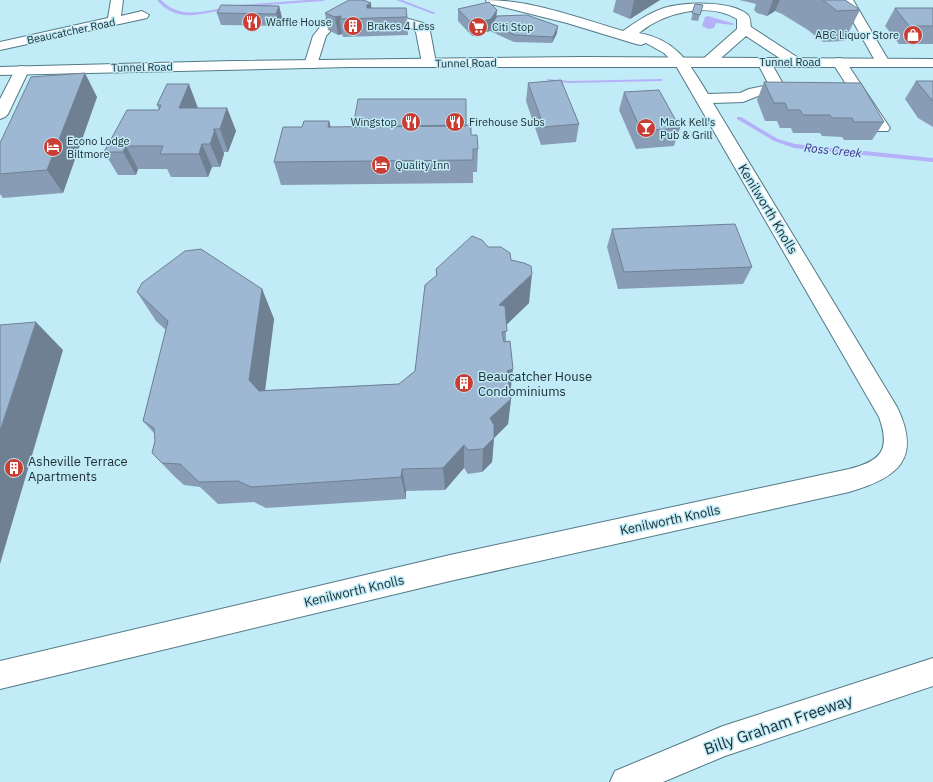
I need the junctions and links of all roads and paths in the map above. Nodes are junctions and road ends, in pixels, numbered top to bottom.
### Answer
1 (117, 0) edge
2 (492, 0) edge
3 (847, 0) edge
4 (693, 3) edge
5 (142, 15) dead end
6 (114, 22) junction
7 (744, 29) junction
8 (627, 35) junction
9 (0, 46) edge
10 (680, 60) junction
11 (708, 62) junction
12 (764, 62) junction
13 (795, 62) junction
14 (840, 62) junction
15 (429, 63) junction
16 (883, 63) junction
17 (933, 63) edge
18 (312, 65) junction
19 (22, 70) junction
20 (0, 71) edge
21 (778, 88) junction
22 (816, 88) edge
23 (839, 88) edge
24 (854, 88) junction
25 (703, 100) junction
26 (0, 114) edge
27 (882, 128) edge
28 (933, 672) edge
29 (0, 674) edge
30 (626, 782) edge

1 - 6 main road
2 - 8 main road
3 - 16 main road
4 - 7 main road
4 - 8 main road
5 - 6 main road, Beaucatcher Road
6 - 9 main road, Beaucatcher Road
7 - 11 main road
7 - 13 main road
8 - 10 main road
10 - 11 main road, Tunnel Road
10 - 15 main road, Tunnel Road
10 - 25 main road, Kenilworth Knolls
11 - 12 main road, Tunnel Road
12 - 13 main road, Tunnel Road
12 - 21 main road
13 - 14 main road, Tunnel Road
14 - 16 main road, Tunnel Road
14 - 24 main road
15 - 18 main road, Tunnel Road
15 - 18 main road
16 - 17 main road, Tunnel Road
18 - 19 main road, Tunnel Road
19 - 20 main road, Tunnel Road
19 - 26 main road
21 - 22 main road
21 - 25 main road
23 - 24 main road
24 - 27 main road
25 - 29 main road, Kenilworth Knolls
28 - 30 main road, Billy Graham Freeway

